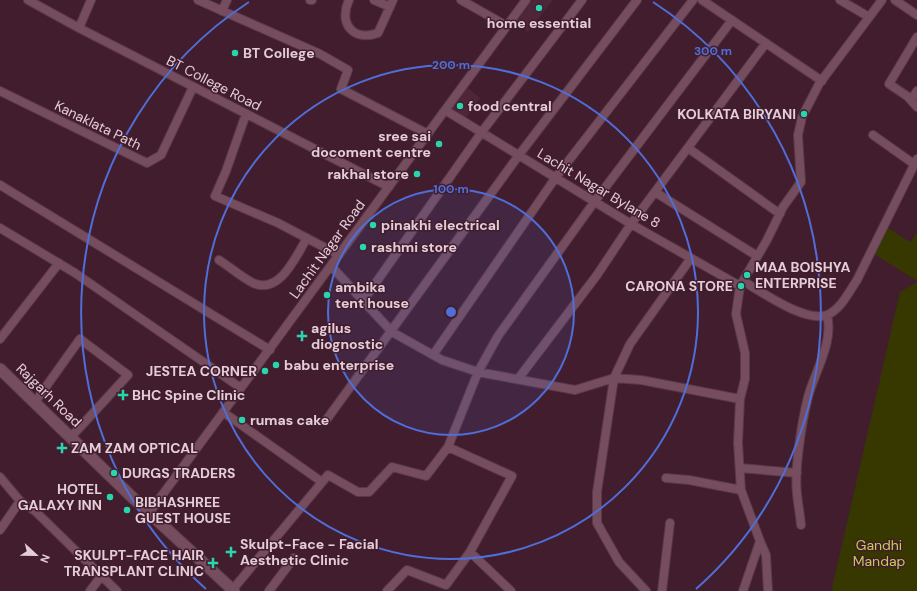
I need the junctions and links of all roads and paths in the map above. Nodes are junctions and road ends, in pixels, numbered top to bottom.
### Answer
1 (28, 0) edge
2 (91, 0) edge
3 (198, 0) edge
4 (227, 0) edge
5 (349, 0) edge
6 (374, 0) edge
7 (461, 0) edge
8 (526, 0) edge
9 (582, 0) edge
10 (637, 0) edge
11 (693, 0) edge
12 (702, 0) edge
13 (840, 0) edge
14 (882, 0) edge
15 (895, 0) edge
16 (391, 4) edge
17 (222, 11) junction
18 (917, 15) edge
19 (869, 17) junction
20 (732, 20) junction
21 (507, 26) junction
22 (79, 28) junction
23 (917, 37) edge
24 (766, 43) junction
25 (822, 81) junction
26 (193, 87) junction
27 (0, 91) edge
28 (917, 91) edge
29 (911, 100) junction
30 (917, 107) edge
31 (445, 110) junction
32 (246, 114) junction
33 (481, 132) junction
34 (428, 134) junction
35 (873, 135) dead end
36 (688, 148) junction
37 (519, 155) junction
38 (916, 161) edge
39 (556, 177) junction
40 (0, 185) edge
41 (389, 187) junction
42 (655, 192) junction
43 (595, 201) junction
44 (780, 214) junction
45 (631, 224) junction
46 (0, 228) edge
47 (307, 238) junction
48 (339, 255) junction
49 (756, 256) junction
50 (691, 258) junction
51 (219, 260) dead end
52 (59, 264) junction
53 (331, 266) junction
54 (741, 283) junction
55 (363, 300) junction
56 (827, 315) junction
57 (392, 332) junction
58 (0, 339) edge
59 (270, 350) junction
60 (433, 354) junction
61 (0, 369) edge
62 (478, 372) junction
63 (614, 378) junction
64 (518, 379) junction
65 (242, 388) junction
66 (740, 399) junction
67 (35, 402) junction
68 (223, 412) junction
69 (327, 419) dead end
70 (71, 437) junction
71 (448, 447) junction
72 (740, 468) junction
73 (797, 473) junction
74 (0, 477) edge
75 (666, 478) dead end
76 (322, 482) junction
77 (741, 490) junction
78 (20, 501) junction
79 (149, 513) junction
80 (670, 523) dead end
81 (801, 525) dead end
82 (0, 530) edge
83 (760, 541) junction
84 (470, 552) junction
85 (294, 558) dead end
86 (102, 575) junction
87 (445, 588) edge
88 (234, 590) edge
89 (90, 591) edge
90 (117, 591) edge
91 (269, 591) edge
92 (387, 591) edge
93 (512, 591) edge
94 (646, 591) edge
95 (662, 591) edge
96 (743, 591) edge
97 (768, 591) edge

1 - 22 street, BT College Road
2 - 22 street
3 - 17 street
4 - 17 street
5 - 16 street
6 - 16 street
7 - 21 street
8 - 21 street, Lachit Nagar Road
9 - 33 street
10 - 37 street
11 - 39 street
12 - 20 street
13 - 19 street
14 - 19 street
15 - 18 street
17 - 34 street
19 - 25 street
20 - 24 street
20 - 43 street
21 - 31 street, Lachit Nagar Road
22 - 26 street, BT College Road
23 - 29 street
24 - 25 street
24 - 36 street
25 - 44 street
26 - 27 street, Kanaklata Path
26 - 32 street, BT College Road
28 - 29 street
29 - 30 street
31 - 33 street, Lachit Nagar Bylane 8
31 - 34 street, Lachit Nagar Road
32 - 41 street, BT College Road
32 - 47 street
33 - 37 street, Lachit Nagar Bylane 8
33 - 55 street
34 - 41 street, Lachit Nagar Road
35 - 38 street
36 - 42 street
36 - 44 street
37 - 39 street, Lachit Nagar Bylane 8
37 - 57 street
38 - 56 street
39 - 43 street, Lachit Nagar Bylane 8
39 - 60 street
40 - 59 street
41 - 48 street, Lachit Nagar Road
42 - 45 street
42 - 49 street
43 - 45 street, Lachit Nagar Bylane 8
43 - 62 street
44 - 49 street
45 - 50 street, Lachit Nagar Bylane 8
45 - 64 street
46 - 52 street
47 - 48 street
47 - 51 street
48 - 53 street, Lachit Nagar Road
49 - 54 street
50 - 54 street, Lachit Nagar Bylane 8
50 - 63 street
52 - 58 street
52 - 65 street
53 - 55 street
53 - 59 street, Lachit Nagar Road
54 - 56 street, Lachit Nagar Bylane 8
54 - 66 street
55 - 57 street
56 - 73 street
57 - 60 street
57 - 69 street
59 - 65 street, Lachit Nagar Road
60 - 62 street
61 - 67 main road, Rajgarh Road
62 - 64 street
62 - 71 street
63 - 64 street
63 - 66 street
63 - 94 street
65 - 68 street, Lachit Nagar Road
66 - 72 street
67 - 70 main road, Rajgarh Road
67 - 70 street
68 - 76 street
68 - 79 street, Lachit Nagar Road
70 - 79 main road, Rajgarh Road
71 - 76 street
71 - 84 street
72 - 73 street
72 - 77 street
73 - 81 street
74 - 78 street
75 - 77 street
76 - 88 street
77 - 83 street
78 - 82 street
78 - 86 street
79 - 88 main road, Rajgarh Road
80 - 95 street
83 - 96 street
83 - 97 street
84 - 87 street
84 - 93 street
85 - 91 street
86 - 89 street
86 - 90 street
87 - 92 street

